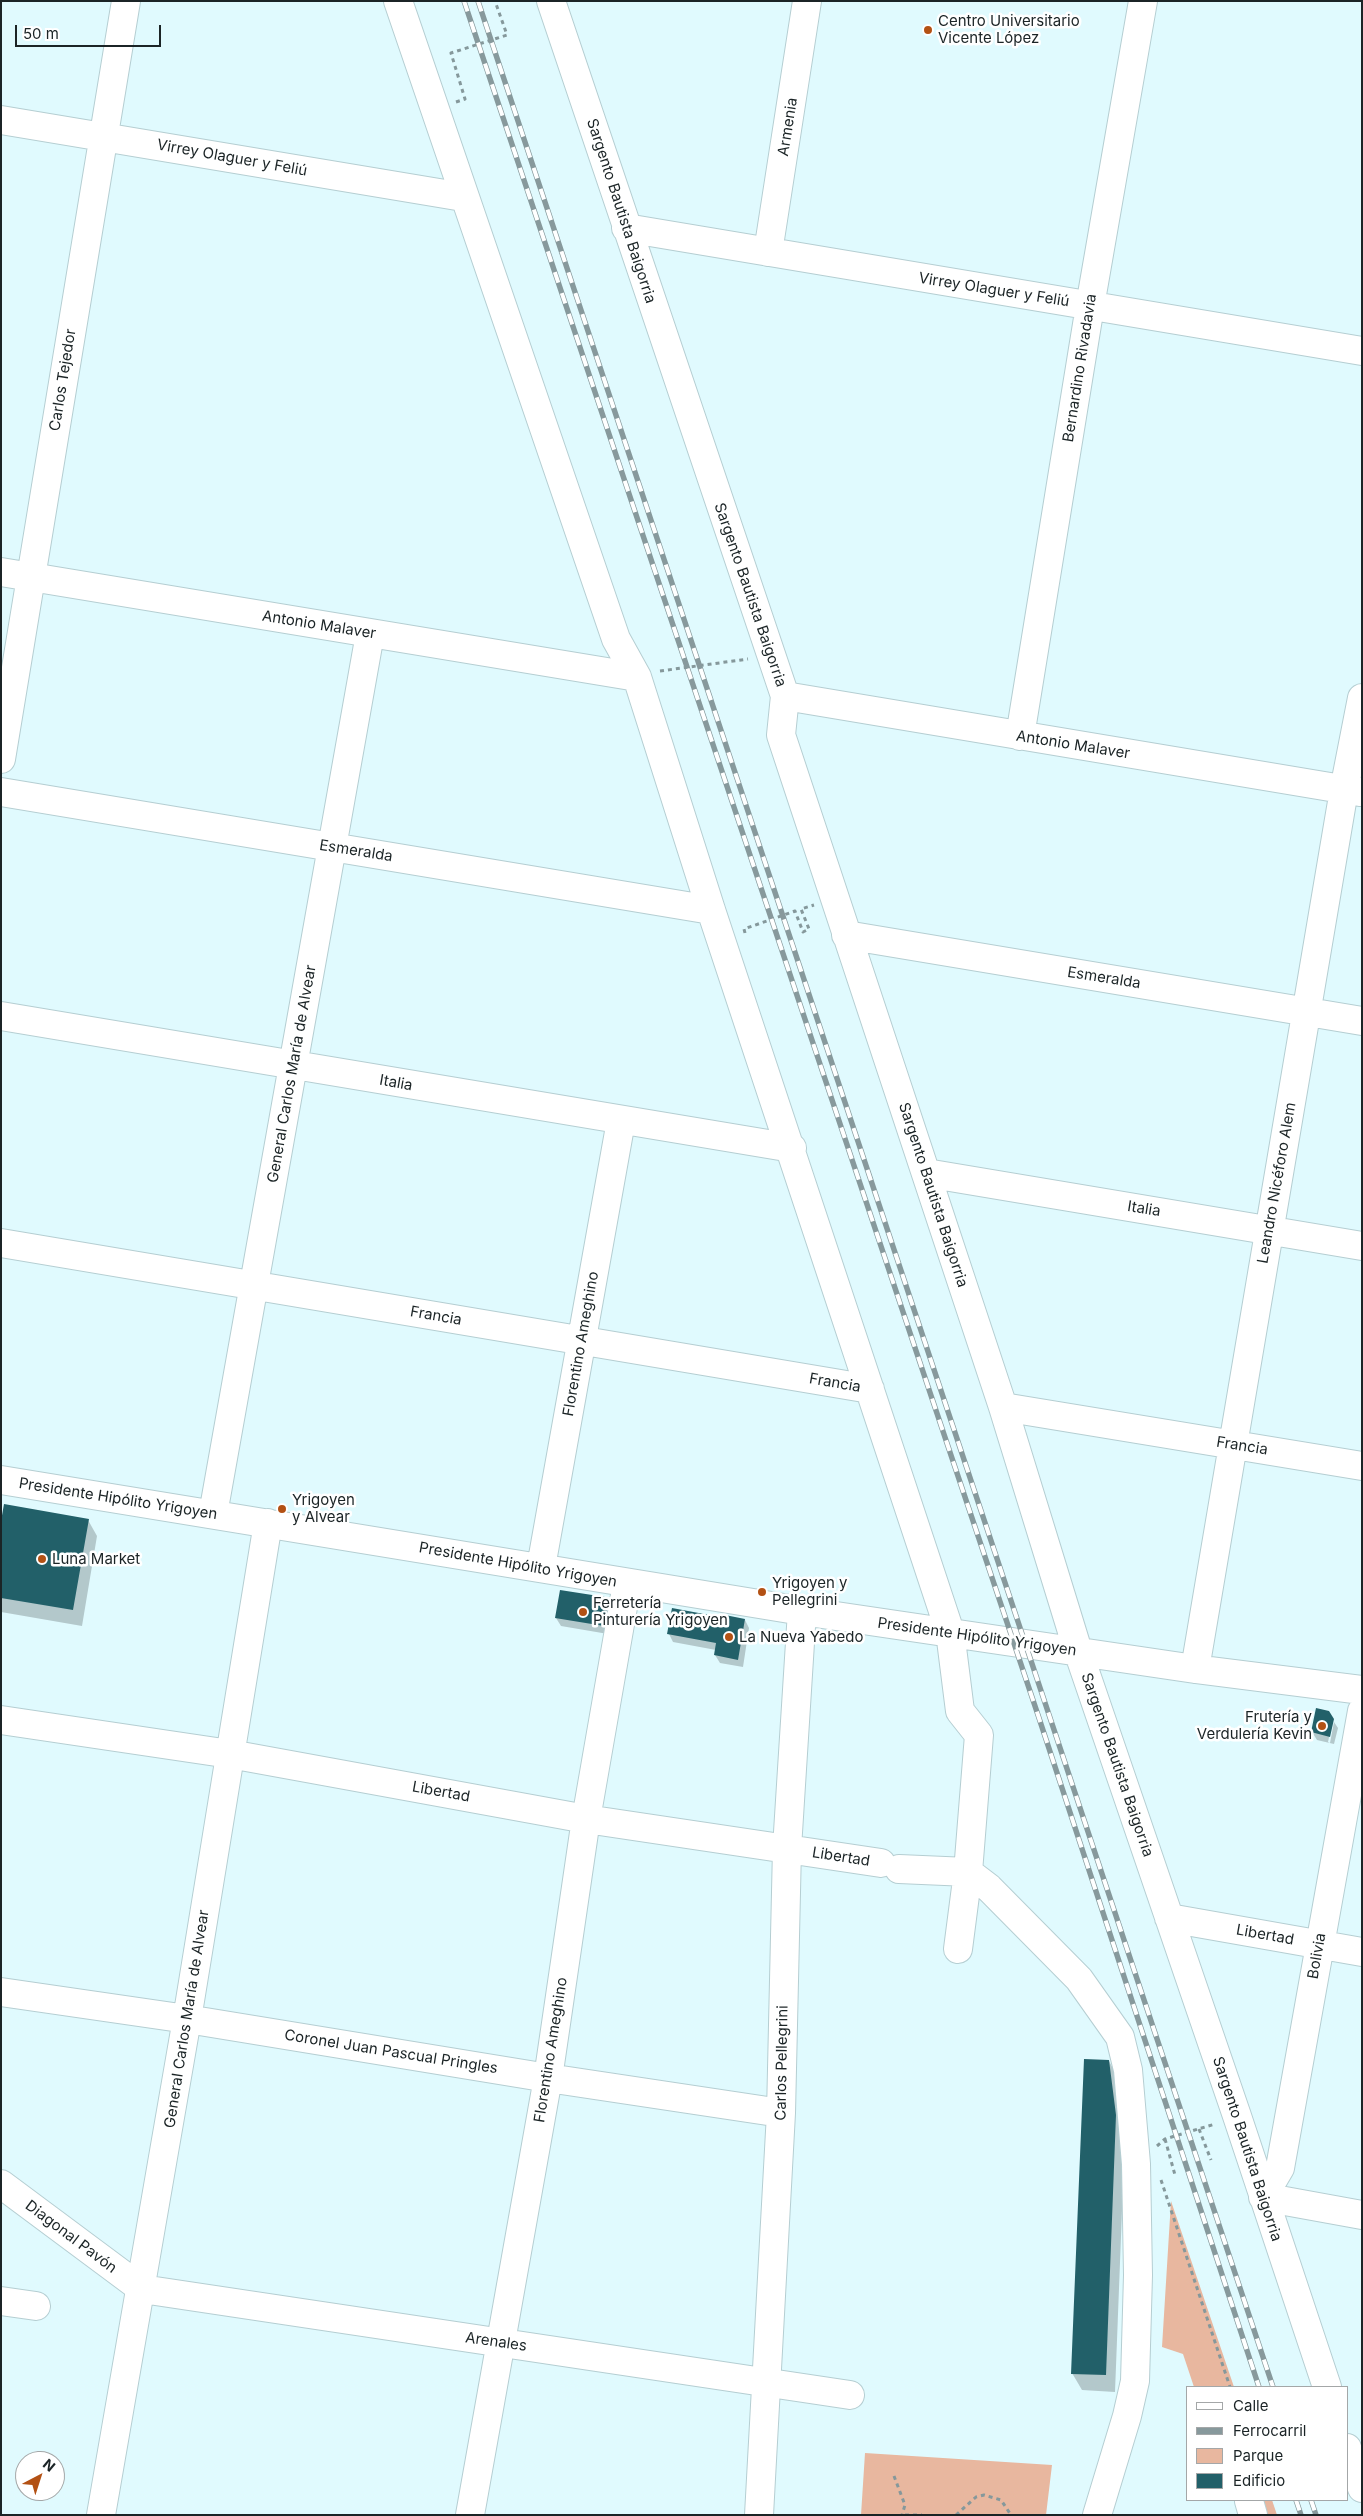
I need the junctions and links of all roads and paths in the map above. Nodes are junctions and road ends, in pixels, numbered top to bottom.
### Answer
1 (126, 1) edge
2 (398, 1) edge
3 (494, 1) edge
4 (551, 1) edge
5 (807, 1) edge
6 (1143, 1) edge
7 (434, 110) junction
8 (1, 120) edge
9 (104, 137) junction
10 (463, 197) junction
11 (626, 228) junction
12 (768, 252) junction
13 (1090, 306) junction
14 (1362, 351) edge
15 (1, 572) edge
16 (30, 577) junction
17 (370, 634) junction
18 (771, 655) junction
19 (650, 679) junction
20 (785, 696) junction
21 (1362, 698) edge
22 (1020, 736) junction
23 (1, 759) edge
24 (1353, 791) edge
25 (1, 792) edge
26 (332, 847) junction
27 (834, 898) junction
28 (711, 910) junction
29 (846, 935) junction
30 (746, 937) dead end
31 (1306, 1012) junction
32 (1, 1016) edge
33 (1362, 1021) edge
34 (294, 1065) junction
35 (621, 1121) junction
36 (792, 1148) junction
37 (926, 1173) junction
38 (1270, 1230) junction
39 (1, 1243) edge
40 (1362, 1246) edge
41 (255, 1285) junction
42 (582, 1340) junction
43 (870, 1389) junction
44 (1003, 1407) junction
45 (1232, 1445) junction
46 (1362, 1466) edge
47 (1, 1480) edge
48 (212, 1514) junction
49 (268, 1523) junction
50 (540, 1567) junction
51 (627, 1584) junction
52 (802, 1612) junction
53 (950, 1632) junction
54 (1078, 1652) junction
55 (1195, 1669) junction
56 (1362, 1690) edge
57 (1362, 1711) edge
58 (1, 1720) edge
59 (230, 1754) junction
60 (586, 1818) junction
61 (787, 1848) junction
62 (968, 1872) junction
63 (1169, 1918) junction
64 (1319, 1944) junction
65 (958, 1949) dead end
66 (1362, 1952) edge
67 (1, 1992) edge
68 (187, 2019) junction
69 (548, 2078) junction
70 (781, 2113) junction
71 (1237, 2116) junction
72 (1199, 2129) junction
73 (1165, 2139) junction
74 (1152, 2154) dead end
75 (1210, 2160) dead end
76 (1158, 2172) dead end
77 (1175, 2175) dead end
78 (1, 2184) edge
79 (1263, 2197) junction
80 (1362, 2215) edge
81 (142, 2290) junction
82 (1, 2301) edge
83 (36, 2306) dead end
84 (502, 2343) junction
85 (767, 2383) junction
86 (1230, 2386) edge
87 (1326, 2386) edge
88 (850, 2395) dead end
89 (1348, 2451) edge
90 (894, 2476) dead end
91 (1361, 2484) edge
92 (101, 2515) edge
93 (470, 2515) edge
94 (759, 2515) edge
95 (903, 2515) edge
96 (922, 2515) edge
97 (956, 2515) edge
98 (1011, 2515) edge
99 (1097, 2515) edge

1 - 9 street, Carlos Tejedor
2 - 7 street
3 - 7 path
4 - 11 street, Sargento Bautista Baigorria
5 - 12 street, Armenia
6 - 13 street, Bernardino Rivadavia
7 - 10 street
8 - 9 street, Virrey Olaguer y Feliú
9 - 10 street, Virrey Olaguer y Feliú
9 - 16 street, Carlos Tejedor
10 - 19 street
11 - 12 street, Virrey Olaguer y Feliú
11 - 18 street, Sargento Bautista Baigorria
12 - 13 street, Virrey Olaguer y Feliú
13 - 14 street, Virrey Olaguer y Feliú
13 - 22 street, Bernardino Rivadavia
15 - 16 street, Antonio Malaver
16 - 17 street, Antonio Malaver
16 - 23 street, Carlos Tejedor
17 - 19 street, Antonio Malaver
17 - 26 street, General Carlos María de Alvear
18 - 19 path
18 - 20 street, Sargento Bautista Baigorria
19 - 28 street
20 - 22 street, Antonio Malaver
20 - 27 street, Sargento Bautista Baigorria
21 - 24 street, Leandro Nicéforo Alem
22 - 24 street, Antonio Malaver
24 - 31 street, Leandro Nicéforo Alem
25 - 26 street, Esmeralda
26 - 28 street, Esmeralda
26 - 34 street, General Carlos María de Alvear
27 - 29 street, Sargento Bautista Baigorria
27 - 30 path
28 - 36 street
29 - 31 street, Esmeralda
29 - 37 street, Sargento Bautista Baigorria
31 - 33 street, Esmeralda
31 - 38 street, Leandro Nicéforo Alem
32 - 34 street, Italia
34 - 35 street, Italia
34 - 41 street, General Carlos María de Alvear
35 - 36 street, Italia
35 - 42 street, Florentino Ameghino
36 - 43 street
37 - 38 street, Italia
37 - 44 street, Sargento Bautista Baigorria
38 - 40 street, Italia
38 - 45 street, Leandro Nicéforo Alem
39 - 41 street, Francia
41 - 42 street, Francia
41 - 48 street, General Carlos María de Alvear
42 - 43 street, Francia
42 - 50 street, Florentino Ameghino
43 - 53 street
44 - 45 street, Francia
44 - 54 street, Sargento Bautista Baigorria
45 - 46 street, Francia
45 - 55 street, Leandro Nicéforo Alem
47 - 48 street, Presidente Hipólito Yrigoyen
48 - 49 street, Presidente Hipólito Yrigoyen
49 - 50 street, Presidente Hipólito Yrigoyen
49 - 59 street, General Carlos María de Alvear
50 - 51 street, Presidente Hipólito Yrigoyen
51 - 52 street, Presidente Hipólito Yrigoyen
51 - 60 street, Florentino Ameghino
52 - 53 street, Presidente Hipólito Yrigoyen
52 - 61 street, Carlos Pellegrini
53 - 54 street, Presidente Hipólito Yrigoyen
53 - 62 street
54 - 55 street, Presidente Hipólito Yrigoyen
54 - 63 street, Sargento Bautista Baigorria
55 - 56 street, Presidente Hipólito Yrigoyen
57 - 64 street, Bolivia
58 - 59 street, Libertad
59 - 60 street, Libertad
59 - 68 street, General Carlos María de Alvear
60 - 61 street, Libertad
60 - 69 street, Florentino Ameghino
61 - 62 street, Libertad
61 - 70 street, Carlos Pellegrini
62 - 65 street
62 - 99 street
63 - 64 street, Libertad
63 - 71 street, Sargento Bautista Baigorria
64 - 66 street, Libertad
64 - 79 street, Bolivia
67 - 68 street, Coronel Juan Pascual Pringles
68 - 69 street, Coronel Juan Pascual Pringles
68 - 81 street, General Carlos María de Alvear
69 - 70 street, Coronel Juan Pascual Pringles
69 - 84 street, Florentino Ameghino
70 - 85 street, Carlos Pellegrini
71 - 72 path
71 - 79 street, Sargento Bautista Baigorria
72 - 73 path
72 - 75 path
73 - 74 path
73 - 77 path
76 - 86 path
78 - 81 street, Diagonal Pavón
79 - 80 street
79 - 87 street, Sargento Bautista Baigorria
81 - 84 street, Arenales
81 - 92 street, General Carlos María de Alvear
82 - 83 street
84 - 85 street, Arenales
84 - 93 street, Florentino Ameghino
85 - 88 street, Arenales
85 - 94 street, Carlos Pellegrini
89 - 91 street
90 - 95 path
95 - 96 path
97 - 98 path

